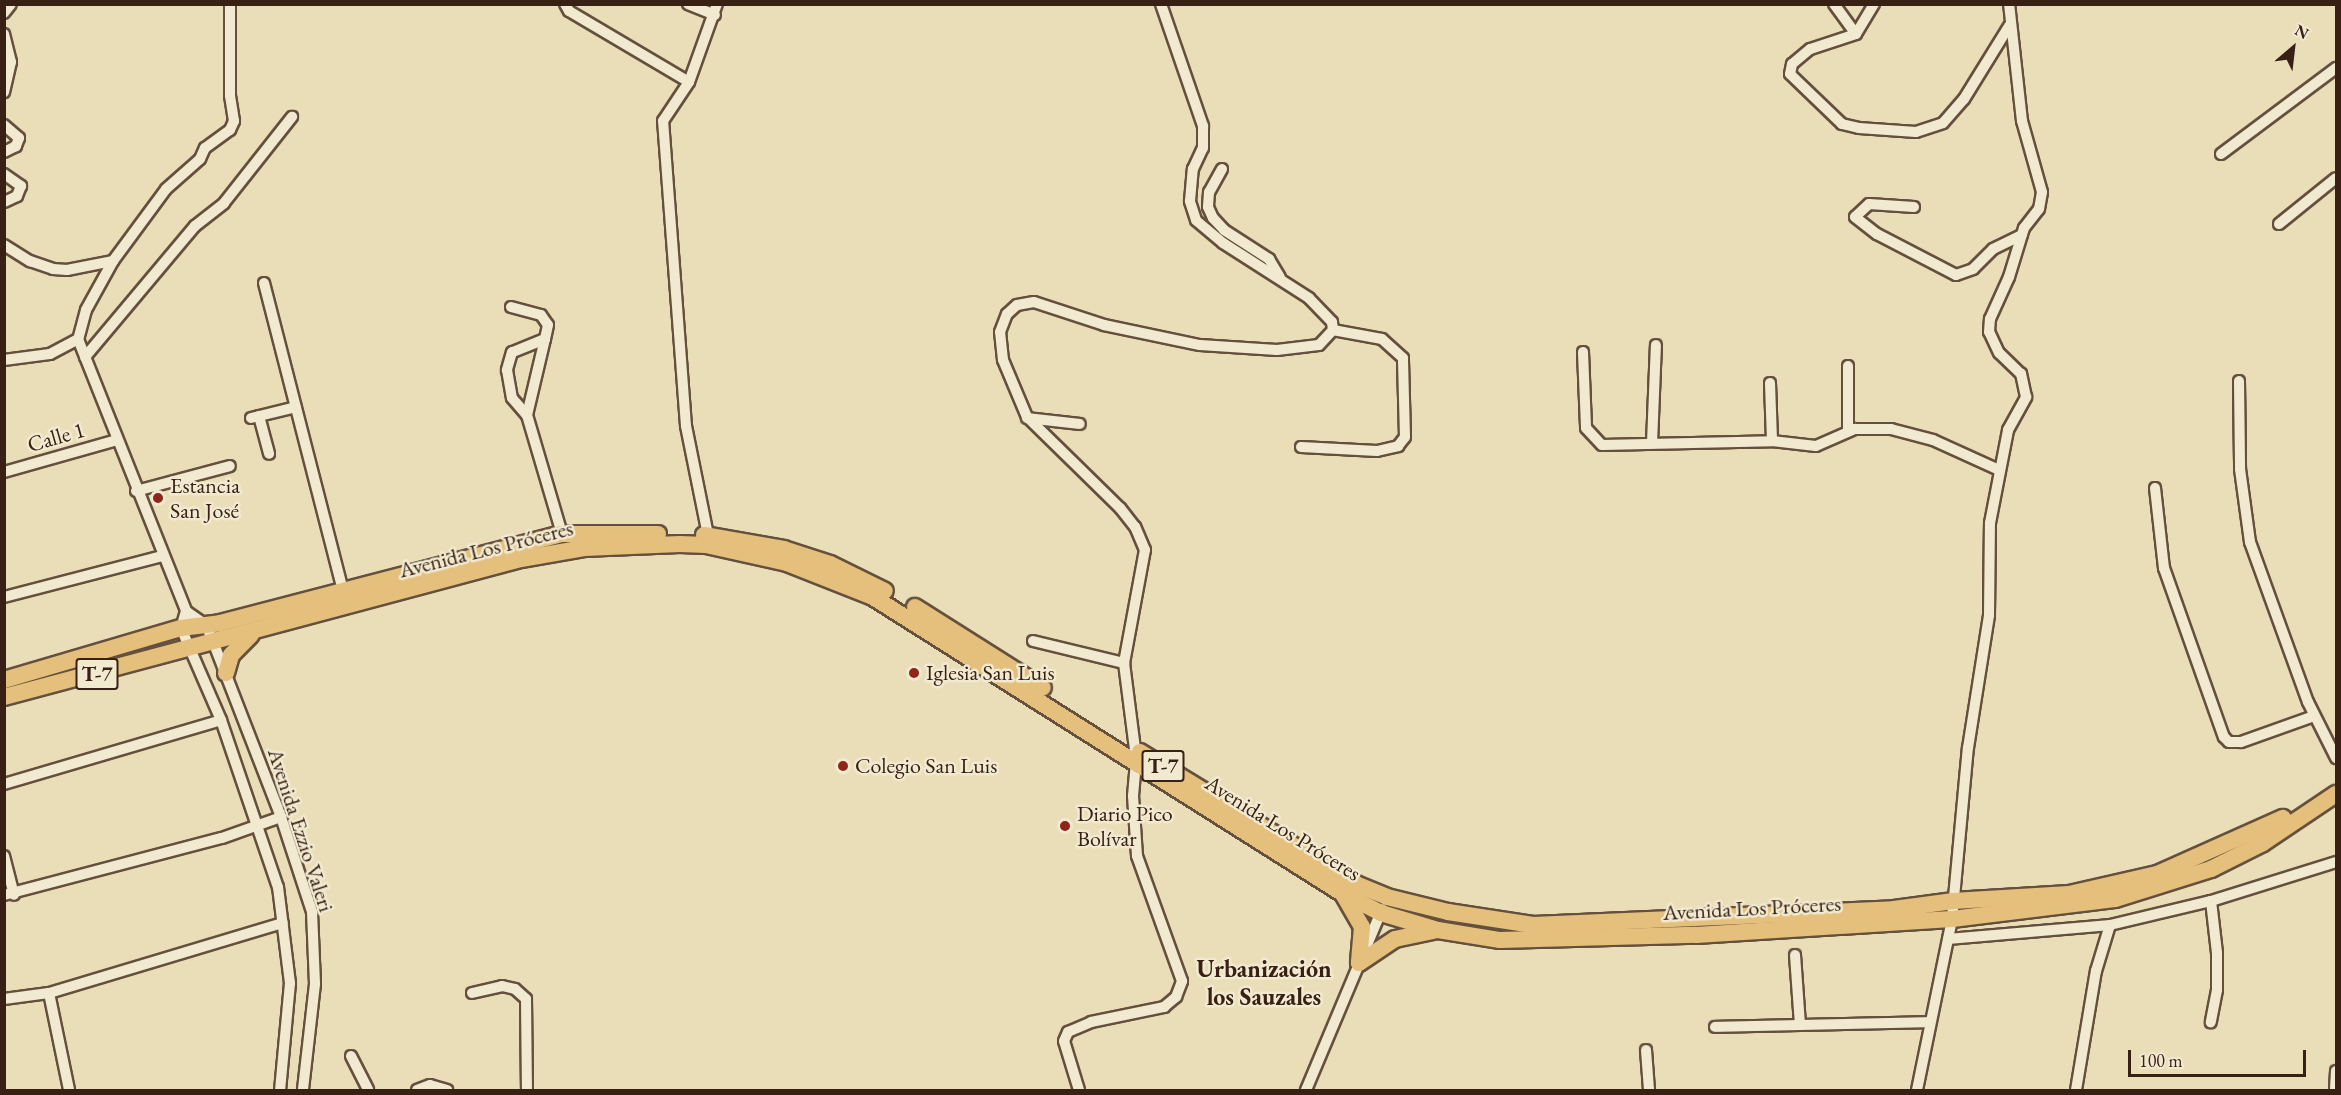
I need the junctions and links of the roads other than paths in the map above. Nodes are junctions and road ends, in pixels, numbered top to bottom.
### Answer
1 (12, 4) edge
2 (230, 4) edge
3 (565, 4) edge
4 (688, 4) edge
5 (1161, 4) edge
6 (1833, 4) edge
7 (1874, 4) edge
8 (2009, 4) edge
9 (716, 10) edge
10 (4, 13) edge
11 (2009, 26) junction
12 (1856, 33) junction
13 (4, 34) edge
14 (2337, 68) edge
15 (689, 82) junction
16 (4, 92) edge
17 (292, 117) dead end
18 (4, 125) edge
19 (4, 152) edge
20 (2222, 154) dead end
21 (1222, 169) dead end
22 (4, 174) edge
23 (2337, 178) edge
24 (4, 202) edge
25 (1914, 207) dead end
26 (2279, 224) dead end
27 (2022, 235) junction
28 (4, 245) edge
29 (113, 261) junction
30 (1284, 282) junction
31 (264, 283) dead end
32 (512, 307) dead end
33 (1334, 330) junction
34 (78, 339) junction
35 (545, 339) junction
36 (1656, 345) dead end
37 (1583, 352) dead end
38 (85, 357) junction
39 (4, 360) edge
40 (1848, 366) dead end
41 (2239, 381) dead end
42 (1770, 383) dead end
43 (296, 407) junction
44 (527, 415) junction
45 (1027, 417) junction
46 (1080, 424) dead end
47 (1848, 430) junction
48 (117, 440) junction
49 (1772, 441) junction
50 (1652, 443) junction
51 (1301, 447) dead end
52 (268, 454) dead end
53 (230, 466) dead end
54 (1999, 470) junction
55 (4, 472) edge
56 (2155, 488) dead end
57 (136, 491) junction
58 (562, 534) junction
59 (708, 535) junction
60 (163, 556) junction
61 (343, 590) junction
62 (4, 597) edge
63 (186, 611) junction
64 (206, 625) junction
65 (181, 628) junction
66 (255, 632) junction
67 (1032, 641) dead end
68 (214, 644) junction
69 (189, 648) junction
70 (1124, 663) junction
71 (226, 673) junction
72 (4, 680) edge
73 (4, 697) edge
74 (2314, 716) junction
75 (220, 720) junction
76 (1136, 755) junction
77 (2337, 758) edge
78 (2337, 783) edge
79 (4, 784) edge
80 (2337, 794) edge
81 (281, 817) junction
82 (258, 823) junction
83 (4, 856) edge
84 (2337, 862) edge
85 (1342, 893) junction
86 (9, 895) edge
87 (1953, 901) junction
88 (2211, 901) junction
89 (1384, 905) junction
90 (1952, 919) junction
91 (283, 923) junction
92 (2110, 925) junction
93 (1438, 930) junction
94 (1948, 939) junction
95 (1795, 955) dead end
96 (1359, 963) junction
97 (49, 993) junction
98 (472, 993) dead end
99 (4, 999) edge
100 (1930, 1022) junction
101 (2211, 1022) dead end
102 (1800, 1025) junction
103 (1715, 1027) dead end
104 (1646, 1050) dead end
105 (351, 1056) dead end
106 (2337, 1071) edge
107 (69, 1090) edge
108 (280, 1090) edge
109 (303, 1090) edge
110 (368, 1090) edge
111 (417, 1090) edge
112 (447, 1090) edge
113 (528, 1090) edge
114 (1079, 1090) edge
115 (1306, 1090) edge
116 (1649, 1090) edge
117 (1917, 1090) edge
118 (2076, 1090) edge
119 (2335, 1090) edge

1 - 10 street
2 - 29 street
3 - 15 street
4 - 9 street
5 - 30 street
6 - 12 street
7 - 12 street
8 - 11 street
9 - 15 street
11 - 12 street
11 - 27 street
13 - 16 street
14 - 20 street
15 - 59 street
17 - 38 street
18 - 19 street
21 - 30 street
22 - 24 street
23 - 26 street
25 - 27 street
27 - 54 street
28 - 29 street
29 - 34 street
30 - 33 street
31 - 43 street
32 - 35 street
33 - 45 street
33 - 51 street
34 - 38 street
34 - 39 street
35 - 44 street
35 - 44 street
36 - 50 street
37 - 50 street
38 - 48 street
40 - 47 street
41 - 74 street
42 - 49 street
43 - 52 street
43 - 61 street
44 - 58 street
45 - 46 street
45 - 70 street
47 - 49 street
47 - 54 street
48 - 55 street, Calle 1
48 - 57 street
49 - 50 street
53 - 57 street
54 - 87 street
56 - 74 street
57 - 60 street
58 - 59 highway, Avenida Los Próceres / T-7
58 - 61 highway, Avenida Los Próceres / T-7
59 - 76 highway, Avenida Los Próceres / T-7
60 - 62 street
60 - 63 street
61 - 64 highway, Avenida Los Próceres / T-7
63 - 64 street
63 - 65 street
64 - 65 highway, Avenida Los Próceres / T-7
64 - 68 street, Avenida Ezzio Valeri
65 - 69 street, Avenida Ezzio Valeri
65 - 72 highway, Avenida Los Próceres / T-7
66 - 68 highway, Avenida Los Próceres / T-7
66 - 71 highway
66 - 76 highway, Avenida Los Próceres / T-7
67 - 70 street
68 - 69 highway, Avenida Los Próceres / T-7
68 - 71 street, Avenida Ezzio Valeri
69 - 73 highway, Avenida Los Próceres / T-7
69 - 75 street, Avenida Ezzio Valeri
70 - 76 street
71 - 81 street, Avenida Ezzio Valeri
74 - 77 street
75 - 79 street
75 - 82 street, Avenida Ezzio Valeri
76 - 85 highway, Avenida Los Próceres / T-7
76 - 89 highway, Avenida Los Próceres / T-7
76 - 114 street
78 - 87 highway, Avenida Los Próceres / T-7
80 - 90 highway, Avenida Los Próceres / T-7
81 - 82 street
81 - 109 street, Avenida Ezzio Valeri
82 - 86 street
82 - 91 street, Avenida Ezzio Valeri
83 - 86 street
84 - 88 street
85 - 89 highway, Avenida Los Próceres / T-7
85 - 96 highway
87 - 89 highway, Avenida Los Próceres / T-7
87 - 90 street
88 - 92 street
88 - 101 street
89 - 93 highway, Avenida Los Próceres / T-7
89 - 96 street
90 - 93 highway, Avenida Los Próceres / T-7
90 - 94 street
91 - 97 street
91 - 108 street, Avenida Ezzio Valeri
92 - 94 street
92 - 118 street
93 - 96 highway, T-7
94 - 100 street
95 - 102 street
96 - 115 street
97 - 99 street
97 - 107 street
98 - 113 street
100 - 102 street
100 - 117 street
102 - 103 street
104 - 116 street
105 - 110 street
106 - 119 street
111 - 112 street

